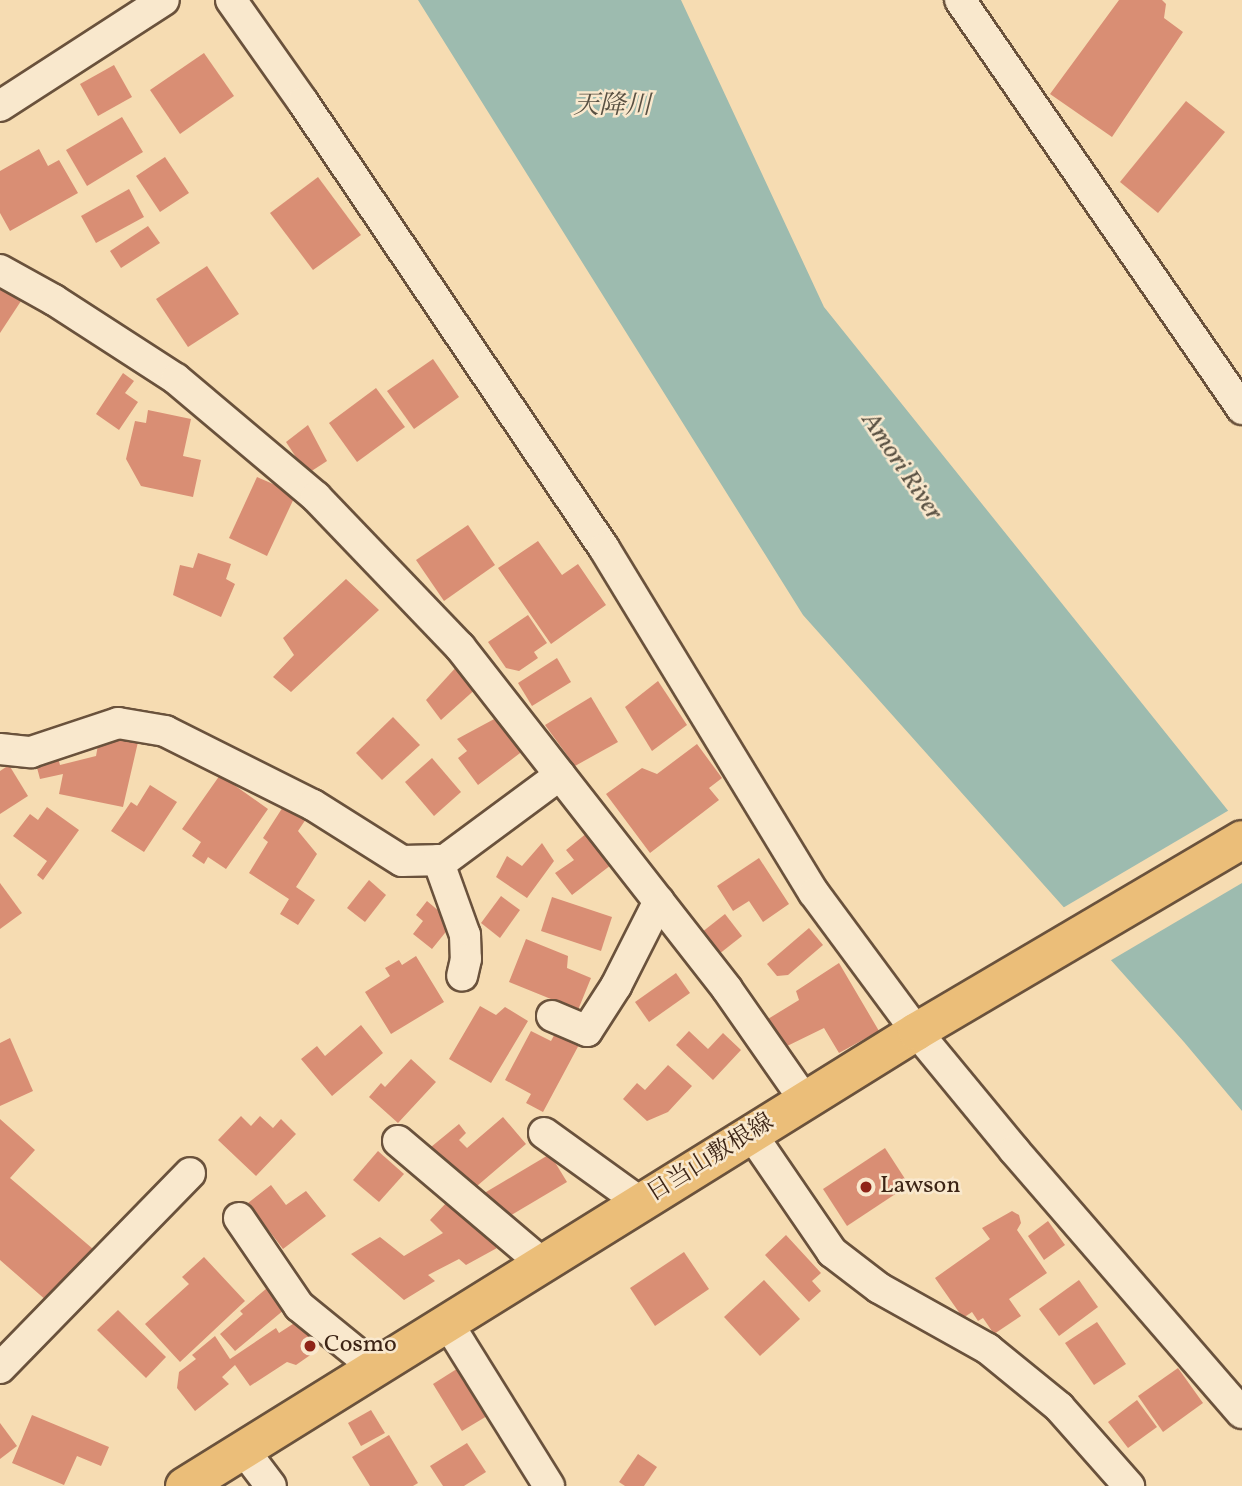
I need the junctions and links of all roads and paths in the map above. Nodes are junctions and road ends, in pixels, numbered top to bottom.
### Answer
1 (164, 0) edge
2 (231, 0) edge
3 (960, 0) edge
4 (0, 106) edge
5 (0, 270) edge
6 (1242, 409) edge
7 (0, 749) edge
8 (561, 775) junction
9 (1242, 839) edge
10 (438, 860) junction
11 (659, 901) junction
12 (462, 976) dead end
13 (552, 1016) dead end
14 (929, 1023) junction
15 (805, 1101) junction
16 (544, 1133) dead end
17 (752, 1135) junction
18 (398, 1141) dead end
19 (190, 1173) dead end
20 (640, 1203) junction
21 (239, 1218) dead end
22 (542, 1263) junction
23 (447, 1322) junction
24 (374, 1367) junction
25 (0, 1368) edge
26 (1242, 1413) edge
27 (243, 1449) junction
28 (184, 1486) edge
29 (271, 1486) edge
30 (549, 1486) edge
31 (1129, 1486) edge

1 - 4 street
2 - 14 street
3 - 6 street
5 - 8 street
7 - 10 street
8 - 10 street
8 - 11 street
9 - 14 main road, 日当山敷根線
10 - 12 street
11 - 13 street
11 - 15 street
14 - 15 main road, 日当山敷根線
14 - 26 street
15 - 17 main road, 日当山敷根線
16 - 20 street
17 - 20 main road, 日当山敷根線
17 - 31 street
18 - 22 street
19 - 25 street
20 - 22 main road, 日当山敷根線
21 - 24 street
22 - 23 main road, 日当山敷根線
23 - 24 main road, 日当山敷根線
23 - 30 street
24 - 27 main road, 日当山敷根線
27 - 28 main road, 日当山敷根線
27 - 29 street

